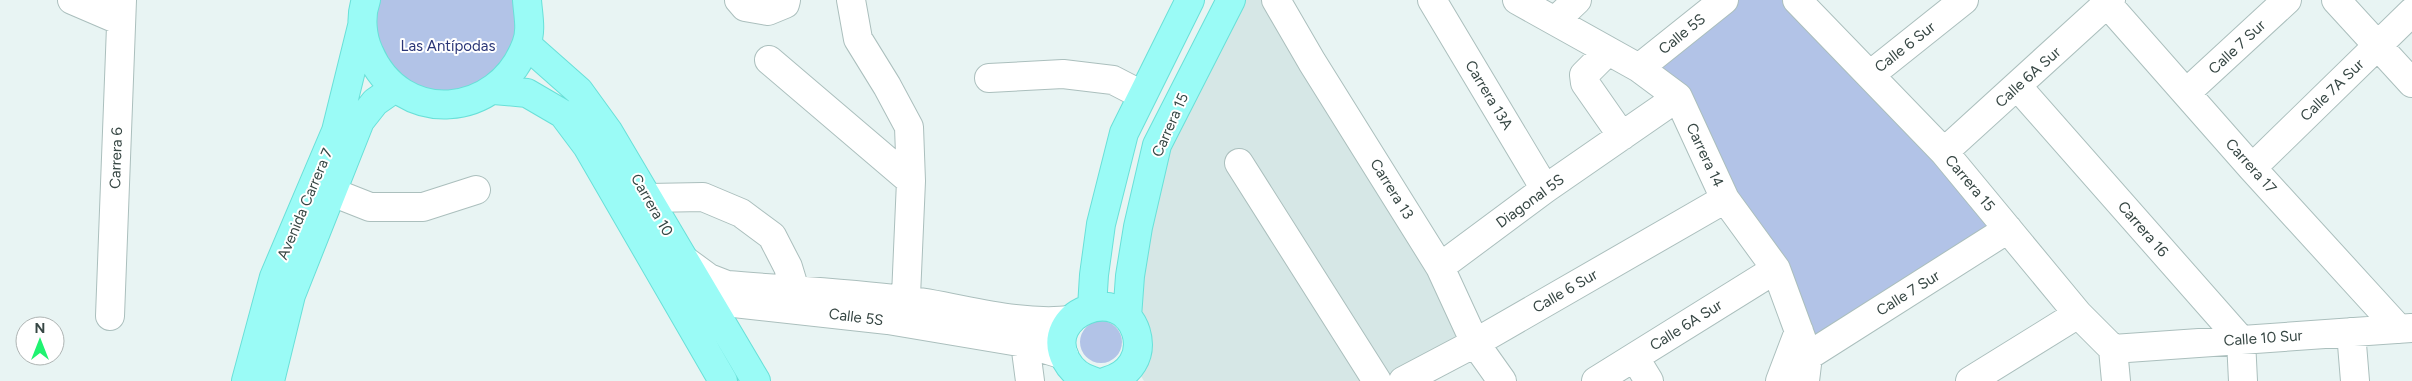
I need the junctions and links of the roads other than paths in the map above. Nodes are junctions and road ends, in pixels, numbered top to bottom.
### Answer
1 (72, 0) edge
2 (545, 0) edge
3 (739, 0) edge
4 (786, 0) edge
5 (851, 0) edge
6 (1230, 0) edge
7 (1276, 0) edge
8 (1517, 0) edge
9 (1578, 0) edge
10 (1724, 0) edge
11 (1796, 0) edge
12 (2287, 0) edge
13 (2336, 0) edge
14 (1435, 1) edge
15 (2108, 1) edge
16 (1185, 2) edge
17 (1955, 3) edge
18 (363, 8) edge
19 (121, 11) edge
20 (2412, 12) edge
21 (1555, 21) junction
22 (528, 23) edge
23 (2378, 45) junction
24 (1608, 51) junction
25 (769, 60) dead end
26 (1639, 68) junction
27 (1870, 75) junction
28 (989, 78) dead end
29 (2412, 83) edge
30 (2018, 87) junction
31 (395, 88) junction
32 (494, 90) junction
33 (2186, 93) junction
34 (1142, 95) junction
35 (1678, 97) junction
36 (1622, 136) junction
37 (1944, 152) junction
38 (1239, 163) dead end
39 (2252, 168) junction
40 (911, 181) junction
41 (1544, 189) junction
42 (476, 190) dead end
43 (332, 192) junction
44 (649, 198) junction
45 (1725, 199) junction
46 (2008, 230) junction
47 (670, 262) junction
48 (1440, 267) junction
49 (1776, 268) junction
50 (795, 290) junction
51 (707, 300) junction
52 (905, 311) junction
53 (1081, 313) junction
54 (2078, 314) junction
55 (110, 316) dead end
56 (1127, 317) junction
57 (2406, 329) edge
58 (1799, 331) junction
59 (2352, 332) junction
60 (2241, 340) junction
61 (1025, 343) junction
62 (1475, 343) junction
63 (2113, 349) junction
64 (1064, 355) junction
65 (1636, 358) junction
66 (1807, 368) edge
67 (1139, 372) edge
68 (246, 381) edge
69 (270, 381) edge
70 (723, 381) edge
71 (756, 381) edge
72 (1030, 381) edge
73 (1092, 381) edge
74 (1107, 381) edge
75 (1377, 381) edge
76 (1403, 381) edge
77 (1502, 381) edge
78 (1596, 381) edge
79 (1649, 381) edge
80 (1780, 381) edge
81 (1970, 381) edge
82 (2116, 381) edge
83 (2243, 381) edge
84 (2355, 381) edge

1 - 19 street
2 - 22 main road
3 - 4 street
5 - 40 street
6 - 56 main road, Carrera 15
7 - 48 street, Carrera 13
8 - 21 street, Carrera 14
9 - 21 street
10 - 26 street, Calle 5S
11 - 27 street, Carrera 15
12 - 33 street, Calle 7 Sur
13 - 23 street
14 - 41 street, Carrera 13A
15 - 30 street, Calle 6A Sur
15 - 33 street, Carrera 17
16 - 34 main road
17 - 27 street, Calle 6 Sur
18 - 31 main road
18 - 68 main road, Avenida Carrera 7
19 - 55 street, Carrera 6
20 - 23 street, Calle 7A Sur
21 - 24 street, Carrera 14
22 - 32 main road
22 - 44 main road, Carrera 10
23 - 29 street
23 - 39 street, Calle 7A Sur
24 - 26 street, Carrera 14
24 - 36 street
25 - 40 street
26 - 35 street, Carrera 14
27 - 37 street, Carrera 15
28 - 34 street
30 - 37 street, Calle 6A Sur
30 - 60 street, Carrera 16
31 - 32 main road
31 - 43 main road, Avenida Carrera 7
32 - 47 main road, Carrera 10
33 - 39 street, Carrera 17
34 - 53 main road
35 - 36 street, Diagonal 5S
35 - 45 street, Carrera 14
36 - 41 street, Diagonal 5S
37 - 46 street, Carrera 15
38 - 75 street
39 - 57 street, Carrera 17
40 - 52 street
41 - 48 street, Diagonal 5S
42 - 43 street
43 - 69 main road, Avenida Carrera 7
44 - 47 main road, Carrera 10
44 - 50 street
45 - 49 street, Carrera 14
45 - 62 street, Calle 6 Sur
46 - 54 street, Carrera 15
46 - 66 street, Calle 7 Sur
47 - 50 street, Calle 5S
47 - 51 main road, Carrera 10
47 - 70 main road, Carrera 10
48 - 62 street, Carrera 13
49 - 58 street, Carrera 14
49 - 65 street, Calle 6A Sur
50 - 52 street, Calle 5S
51 - 52 street, Calle 5S
51 - 71 main road, Carrera 10
52 - 53 street, Calle 5S
52 - 61 street, Calle 5S
53 - 56 main road
53 - 64 main road
54 - 63 street, Carrera 15
54 - 81 street
56 - 67 main road
57 - 59 street, Calle 10 Sur
58 - 66 street, Carrera 14
58 - 80 street
59 - 60 street, Calle 10 Sur
59 - 84 street
60 - 63 street, Calle 10 Sur
60 - 83 street
61 - 64 street, Calle 5S
61 - 72 street
62 - 76 street, Calle 6 Sur
62 - 77 street, Carrera 13
63 - 82 street
64 - 73 main road
65 - 78 street, Calle 6A Sur
65 - 79 street
67 - 74 main road

